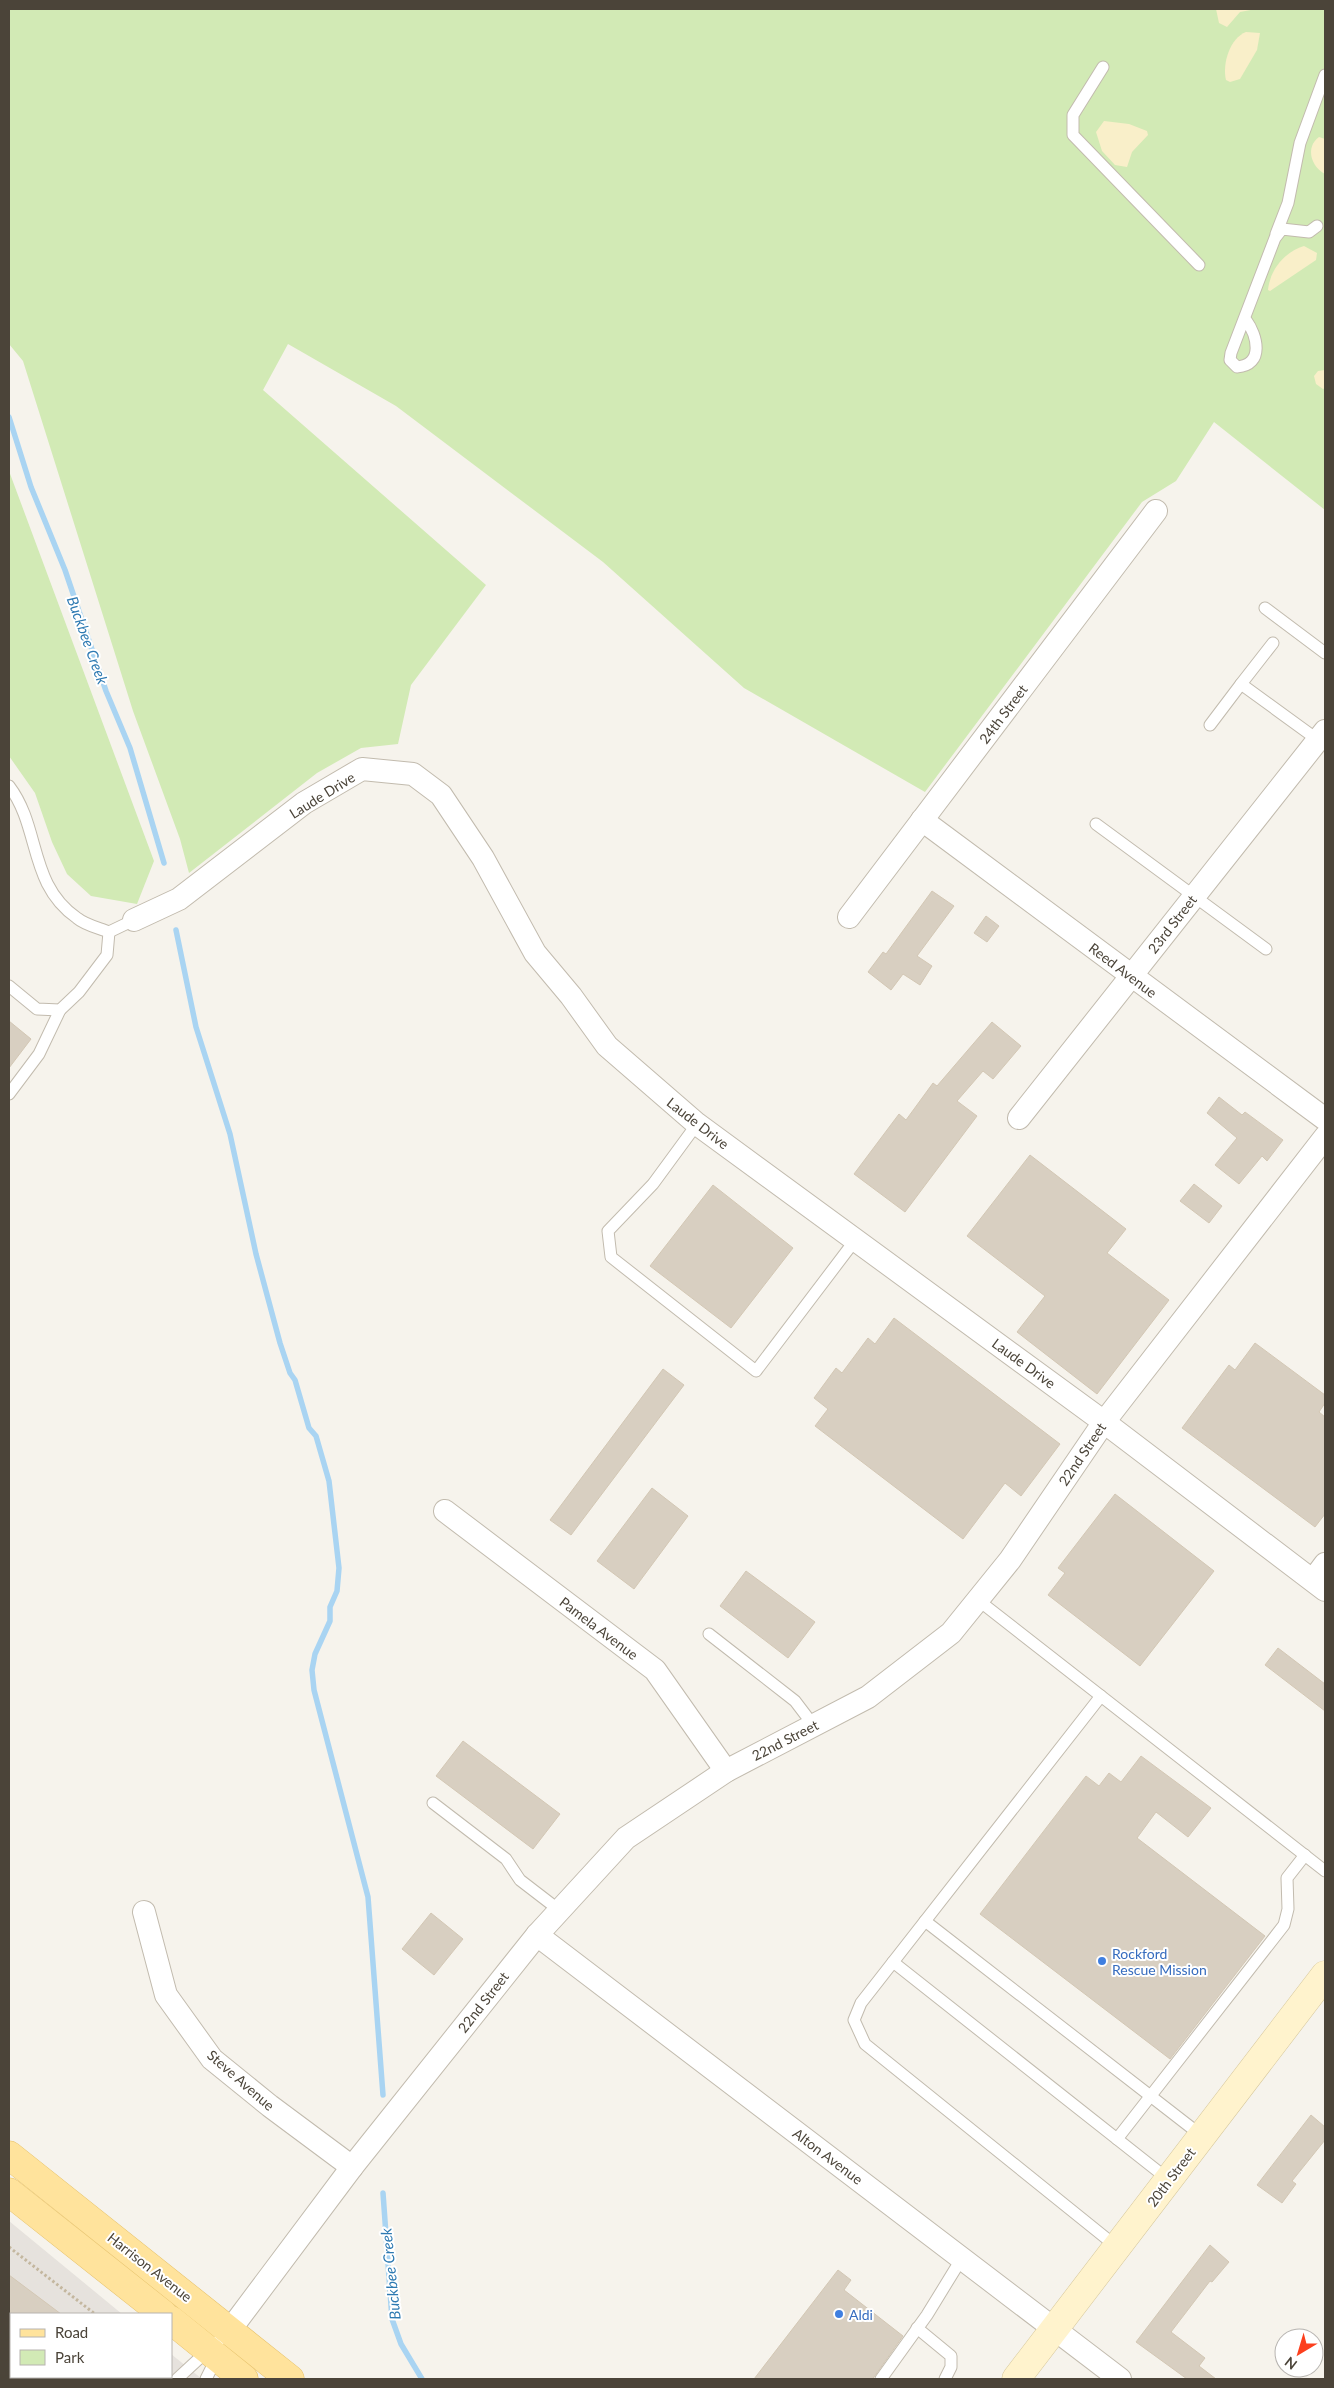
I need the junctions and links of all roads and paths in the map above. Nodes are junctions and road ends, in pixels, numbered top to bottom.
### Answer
1 (1102, 67) dead end
2 (1325, 75) edge
3 (1064, 124) dead end
4 (1073, 135) junction
5 (1317, 226) dead end
6 (1275, 238) junction
7 (1199, 265) dead end
8 (1246, 320) dead end
9 (1156, 511) dead end
10 (1265, 608) dead end
11 (1273, 643) dead end
12 (1325, 653) edge
13 (1241, 684) junction
14 (1210, 725) dead end
15 (1322, 735) edge
16 (9, 786) edge
17 (922, 820) junction
18 (1096, 824) dead end
19 (1195, 895) junction
20 (849, 917) dead end
21 (134, 920) joint
22 (109, 932) junction
23 (1266, 949) dead end
24 (1131, 976) junction
25 (9, 986) edge
26 (60, 1010) junction
27 (9, 1094) edge
28 (1019, 1118) dead end
29 (1325, 1119) edge
30 (697, 1124) junction
31 (1325, 1137) edge
32 (856, 1239) junction
33 (1104, 1422) junction
34 (446, 1511) dead end
35 (1321, 1578) edge
36 (978, 1600) junction
37 (709, 1634) dead end
38 (1101, 1696) junction
39 (814, 1726) junction
40 (726, 1771) junction
41 (433, 1803) dead end
42 (1305, 1855) junction
43 (1325, 1871) edge
44 (559, 1910) junction
45 (144, 1912) dead end
46 (925, 1921) junction
47 (537, 1934) junction
48 (893, 1962) junction
49 (1325, 1975) edge
50 (1151, 2096) junction
51 (1202, 2136) junction
52 (1118, 2139) junction
53 (9, 2155) edge
54 (352, 2167) junction
55 (1169, 2180) junction
56 (9, 2192) edge
57 (9, 2247) edge
58 (1118, 2247) junction
59 (962, 2258) junction
60 (94, 2313) edge
61 (163, 2313) edge
62 (172, 2321) edge
63 (917, 2328) junction
64 (1055, 2329) junction
65 (230, 2330) junction
66 (211, 2362) edge
67 (177, 2379) edge
68 (244, 2379) edge
69 (290, 2379) edge
70 (881, 2379) edge
71 (945, 2379) edge
72 (1016, 2379) edge
73 (1120, 2379) edge

1 - 4 lane
2 - 6 lane
3 - 4 lane
4 - 7 lane
5 - 6 lane
6 - 8 lane
9 - 17 street, 24th Street
10 - 12 lane
11 - 13 lane
13 - 14 lane
13 - 15 lane
15 - 19 street, 23rd Street
16 - 22 lane
17 - 20 street, 24th Street
17 - 24 street, Reed Avenue
18 - 19 lane
19 - 23 lane
19 - 24 street, 23rd Street
21 - 22 lane
21 - 30 street, Laude Drive
22 - 26 lane
24 - 28 street, 23rd Street
24 - 29 street, Reed Avenue
25 - 26 lane
26 - 27 lane
30 - 32 street, Laude Drive
30 - 32 lane
31 - 33 street, 22nd Street
32 - 33 street, Laude Drive
33 - 35 street, Laude Drive
33 - 36 street, 22nd Street
34 - 40 street, Pamela Avenue
36 - 38 lane
36 - 39 street, 22nd Street
37 - 39 lane
38 - 42 lane
38 - 46 lane
39 - 40 street, 22nd Street
40 - 44 street, 22nd Street
41 - 44 lane
42 - 43 lane
42 - 50 lane
44 - 47 street, 22nd Street
45 - 54 street, Steve Avenue
46 - 48 lane
46 - 50 lane
47 - 54 street, 22nd Street
47 - 59 street, Alton Avenue
48 - 52 lane
48 - 58 lane
49 - 51 street, 20th Street
50 - 51 lane
50 - 52 lane
51 - 55 street, 20th Street
52 - 55 lane
53 - 65 main road, Harrison Avenue
54 - 65 street, 22nd Street
55 - 58 street, 20th Street
56 - 61 main road, Harrison Avenue
57 - 60 path
58 - 64 street, 20th Street
59 - 63 lane
59 - 64 street, Alton Avenue
62 - 66 main road, Harrison Avenue
63 - 70 lane
63 - 71 lane
64 - 72 street, 20th Street
64 - 73 street, Alton Avenue
65 - 66 lane
65 - 69 main road, Harrison Avenue
66 - 67 lane
66 - 68 main road, Harrison Avenue

